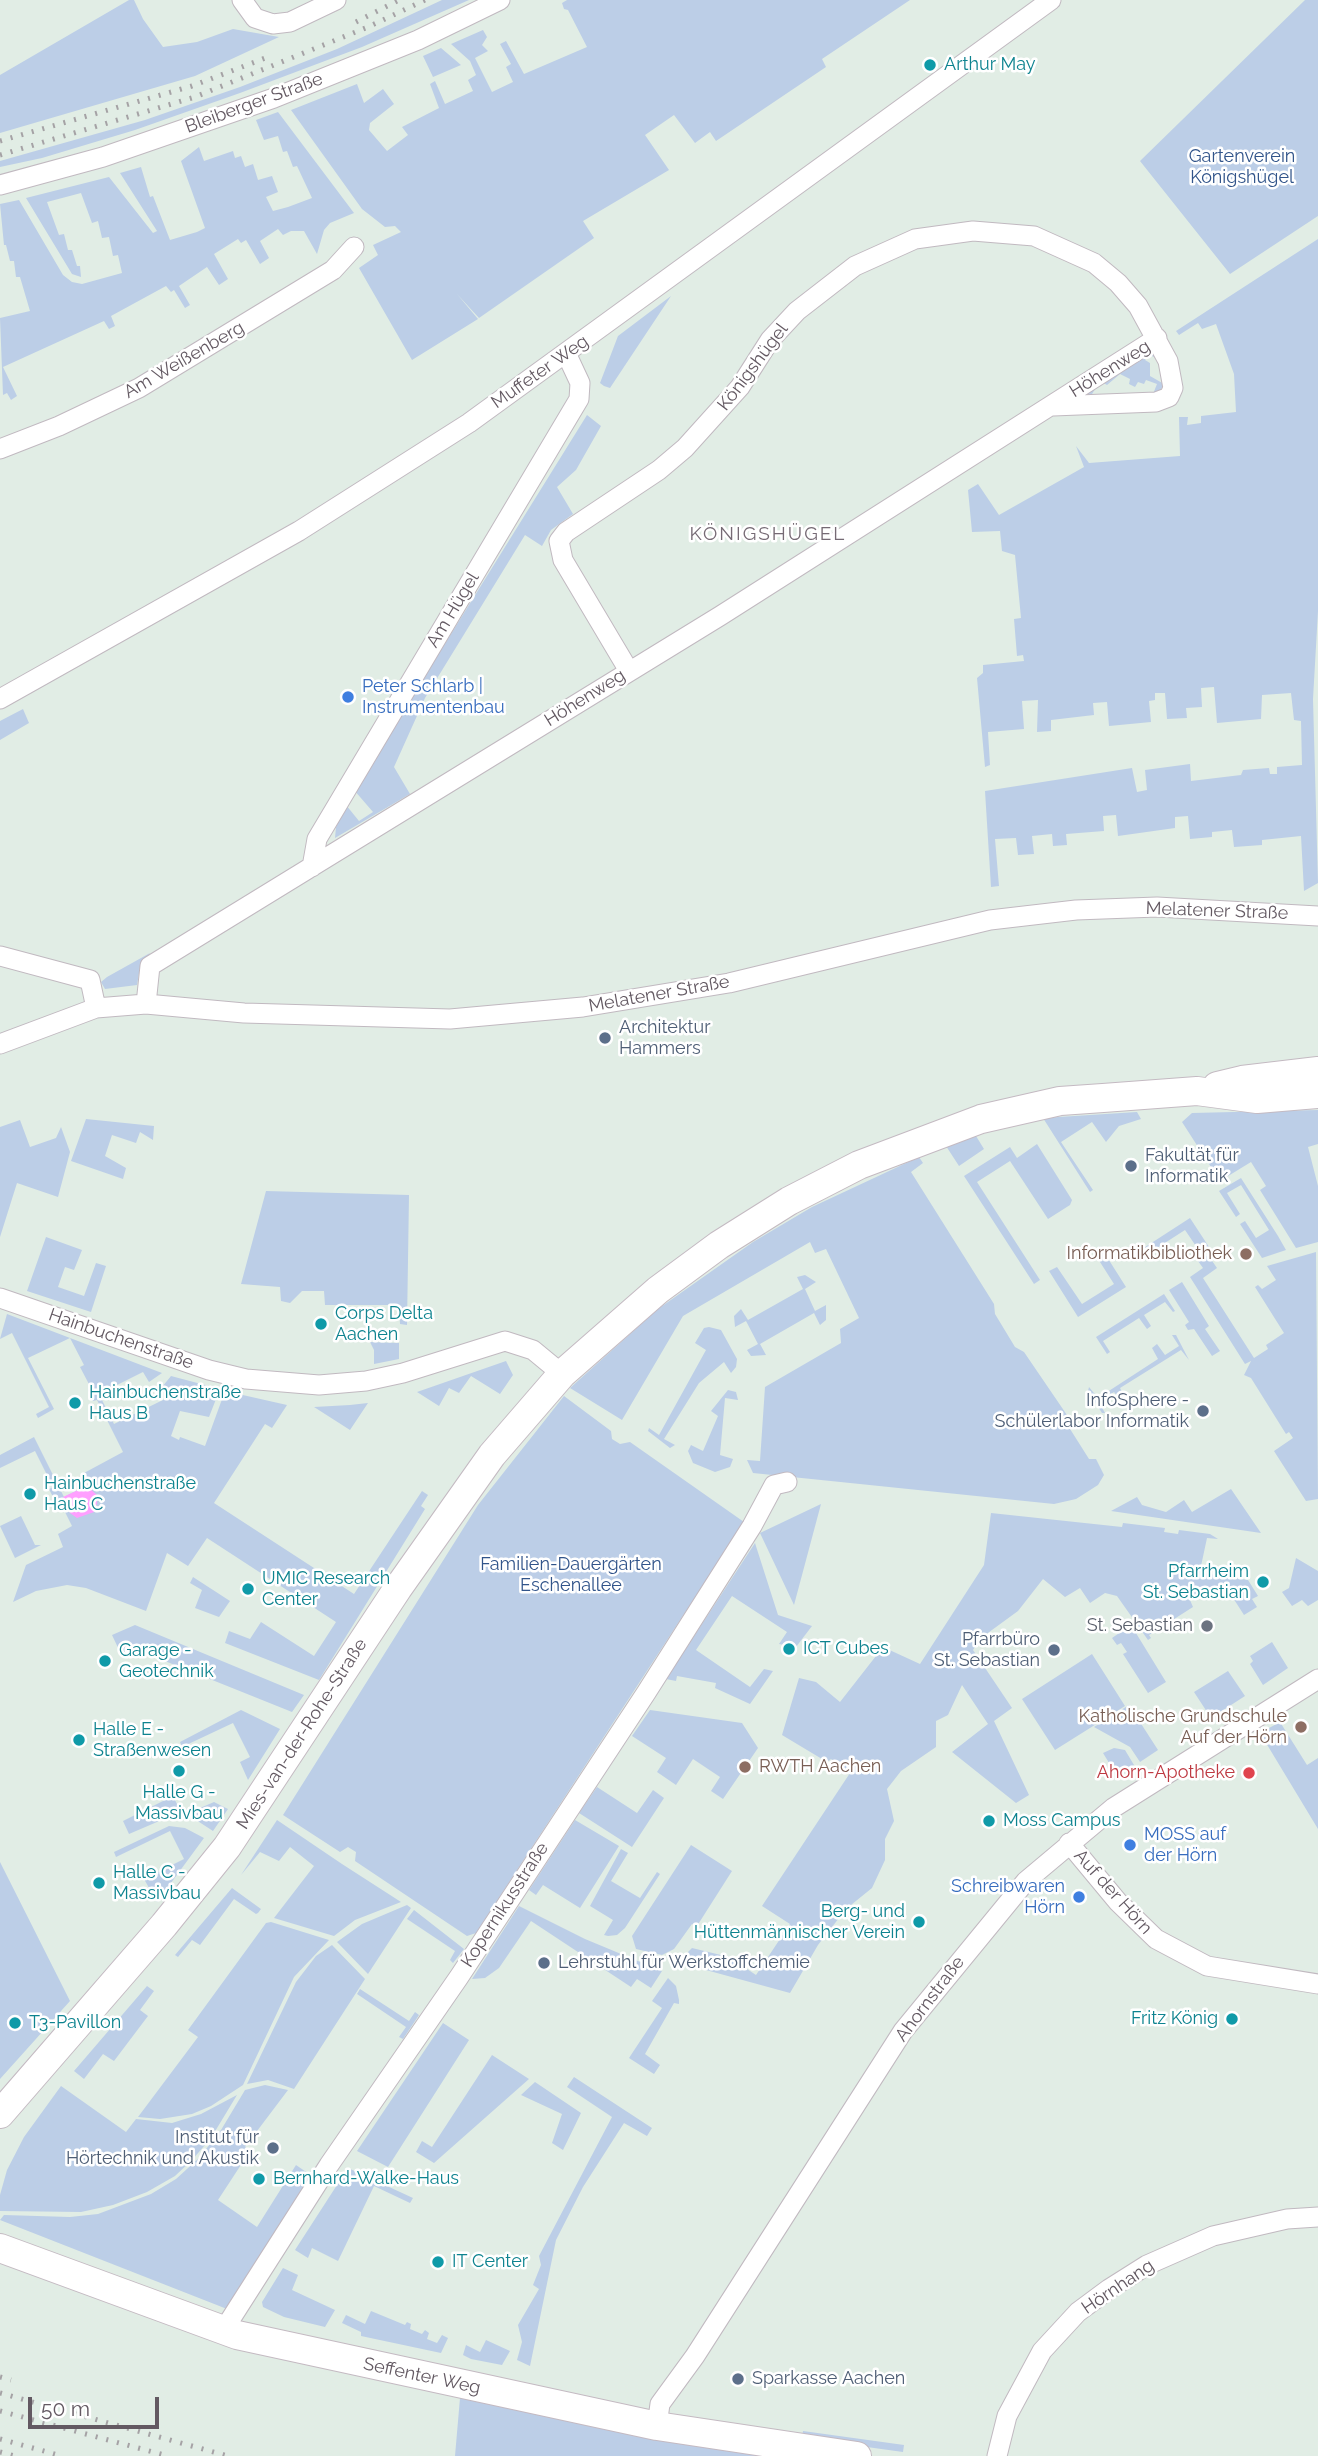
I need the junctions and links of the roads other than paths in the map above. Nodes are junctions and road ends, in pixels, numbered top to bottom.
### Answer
1 (243, 0) edge
2 (335, 0) edge
3 (500, 0) edge
4 (1051, 0) edge
5 (0, 185) edge
6 (354, 247) dead end
7 (1157, 338) junction
8 (566, 353) junction
9 (1051, 406) junction
10 (0, 449) edge
11 (629, 671) junction
12 (0, 699) edge
13 (312, 867) junction
14 (1318, 915) edge
15 (0, 956) edge
16 (146, 1004) junction
17 (96, 1008) junction
18 (0, 1044) edge
19 (1318, 1071) edge
20 (1197, 1091) junction
21 (1318, 1094) edge
22 (0, 1298) edge
23 (562, 1374) junction
24 (787, 1482) dead end
25 (1318, 1679) edge
26 (1069, 1843) junction
27 (1318, 1984) edge
28 (0, 2114) edge
29 (1318, 2217) edge
30 (0, 2248) edge
31 (223, 2331) junction
32 (657, 2426) junction
33 (858, 2456) edge
34 (997, 2456) edge

1 - 2 street
3 - 5 street, Bleiberger Straße
4 - 8 street, Muffeter Weg
6 - 10 street, Am Weißenberg
7 - 9 street, Höhenweg
7 - 9 street, Höhenweg
7 - 11 street, Königshügel
8 - 12 street, Muffeter Weg
8 - 13 street, Am Hügel
9 - 11 street, Höhenweg
11 - 13 street, Höhenweg
13 - 16 street, Höhenweg
14 - 16 street, Melatener Straße
15 - 17 street
16 - 17 street, Melatener Straße
17 - 18 street, Melatener Straße
19 - 20 street, Mies-van-der-Rohe-Straße
20 - 21 street, Mies-van-der-Rohe-Straße
20 - 23 street, Mies-van-der-Rohe-Straße
22 - 23 street, Hainbuchenstraße
23 - 28 street, Mies-van-der-Rohe-Straße
24 - 31 street, Kopernikusstraße
25 - 26 street, Ahornstraße
26 - 27 street, Auf der Hörn
26 - 32 street, Ahornstraße
29 - 34 street, Hörnhang
30 - 31 street, Seffenter Weg
31 - 32 street, Seffenter Weg
32 - 33 street, Seffenter Weg

